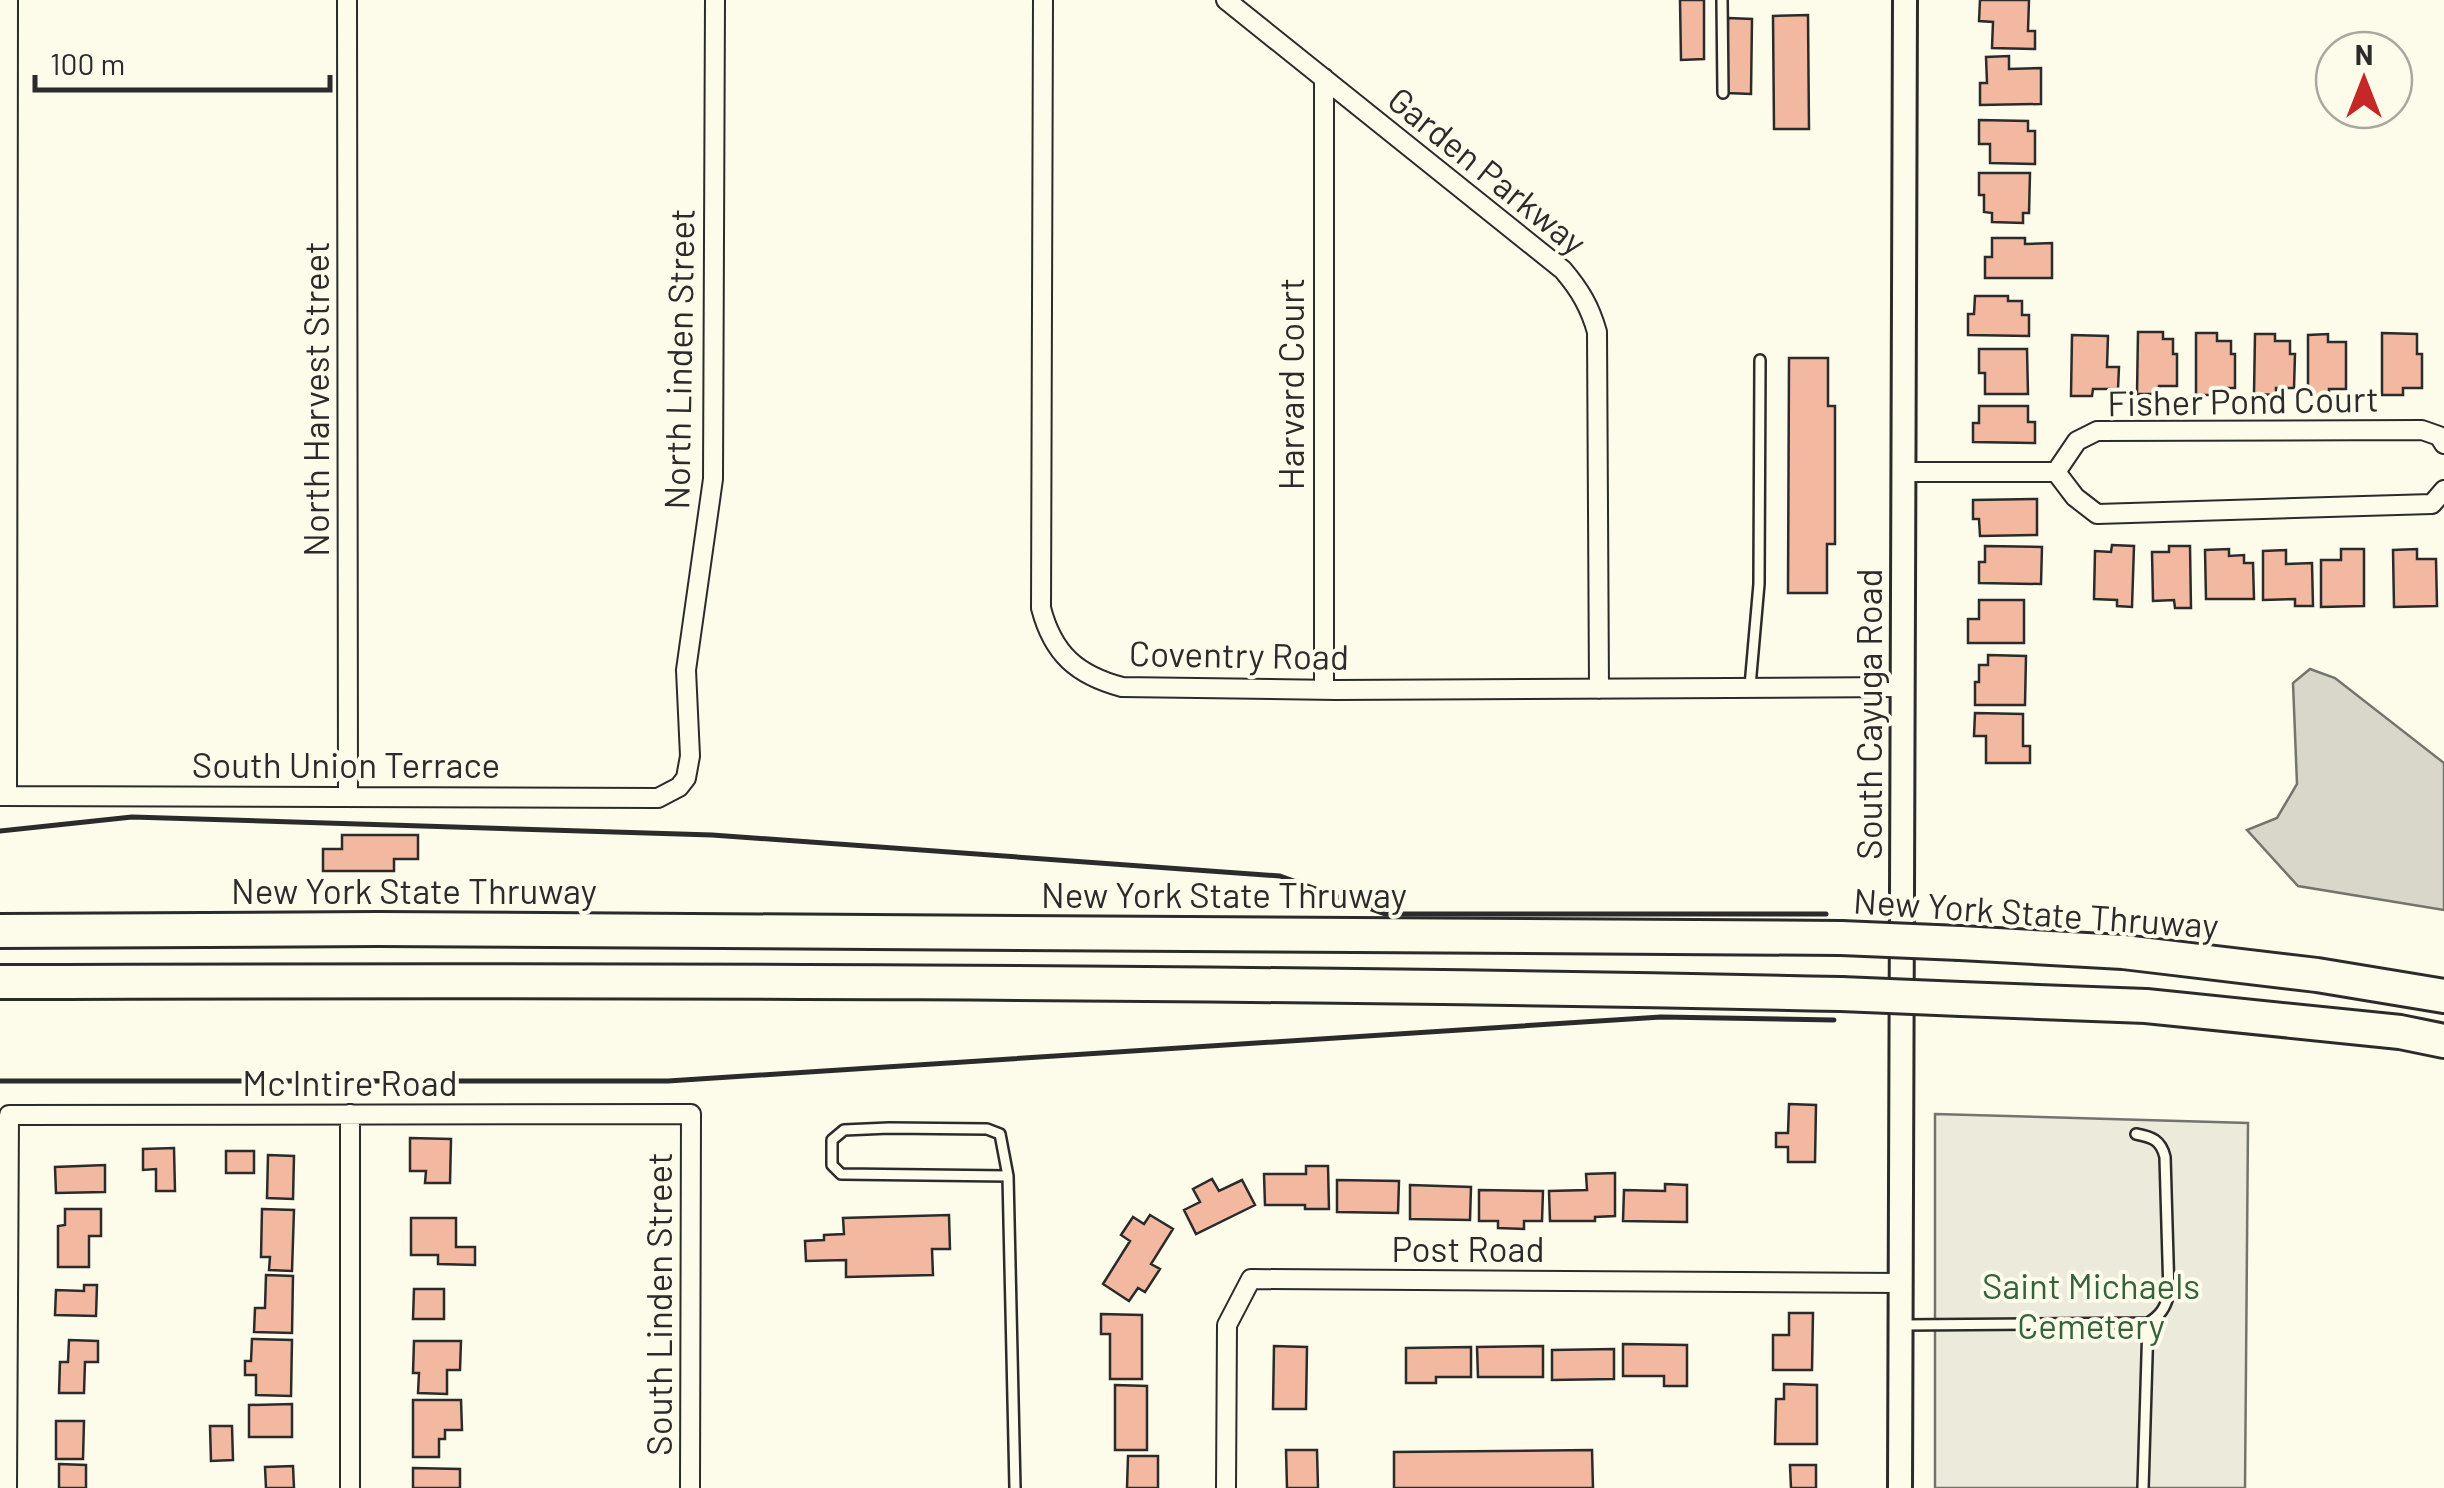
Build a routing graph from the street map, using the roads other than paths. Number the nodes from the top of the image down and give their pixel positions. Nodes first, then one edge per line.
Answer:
1 (8, 0) edge
2 (347, 0) edge
3 (715, 0) edge
4 (1043, 0) edge
5 (1226, 0) edge
6 (1722, 0) edge
7 (1905, 0) edge
8 (1324, 78) junction
9 (1724, 94) dead end
10 (1760, 360) dead end
11 (2444, 444) edge
12 (1904, 472) junction
13 (2056, 472) junction
14 (2444, 490) edge
15 (1902, 687) junction
16 (1324, 689) junction
17 (1600, 689) junction
18 (1750, 689) junction
19 (686, 778) joint
20 (4, 796) edge
21 (348, 797) junction
22 (0, 931) edge
23 (0, 982) edge
24 (2444, 996) edge
25 (2444, 1040) edge
26 (350, 1114) junction
27 (638, 1114) joint
28 (2136, 1134) dead end
29 (1008, 1176) junction
30 (1900, 1283) junction
31 (2148, 1323) junction
32 (1900, 1325) junction
33 (6, 1488) edge
34 (350, 1488) edge
35 (690, 1488) edge
36 (1015, 1488) edge
37 (1226, 1488) edge
38 (1900, 1488) edge
39 (2143, 1488) edge

1 - 20 street
2 - 21 street, North Harvest Street
3 - 19 street, North Linden Street
4 - 16 street, Coventry Road
5 - 8 street, Garden Parkway
6 - 9 lane
7 - 12 street, South Cayuga Road
8 - 16 street, Harvard Court
8 - 17 street, Garden Parkway
10 - 18 lane
11 - 13 street, Fisher Pond Court
12 - 13 street
12 - 15 street, South Cayuga Road
13 - 14 street
15 - 18 street, Coventry Road
15 - 30 street, South Cayuga Road
16 - 17 street, Coventry Road
17 - 18 street, Coventry Road
19 - 21 street, South Union Terrace
20 - 21 street, South Union Terrace
22 - 24 highway, New York State Thruway, bridge
23 - 25 highway, bridge
26 - 27 street, Mc Intire Road
26 - 33 street, Mc Intire Road
26 - 34 street
27 - 35 street, South Linden Street
28 - 31 lane
29 - 29 lane
29 - 36 lane
30 - 32 street, South Cayuga Road
30 - 37 street, Post Road
31 - 32 lane
31 - 39 lane
32 - 38 street, South Cayuga Road

